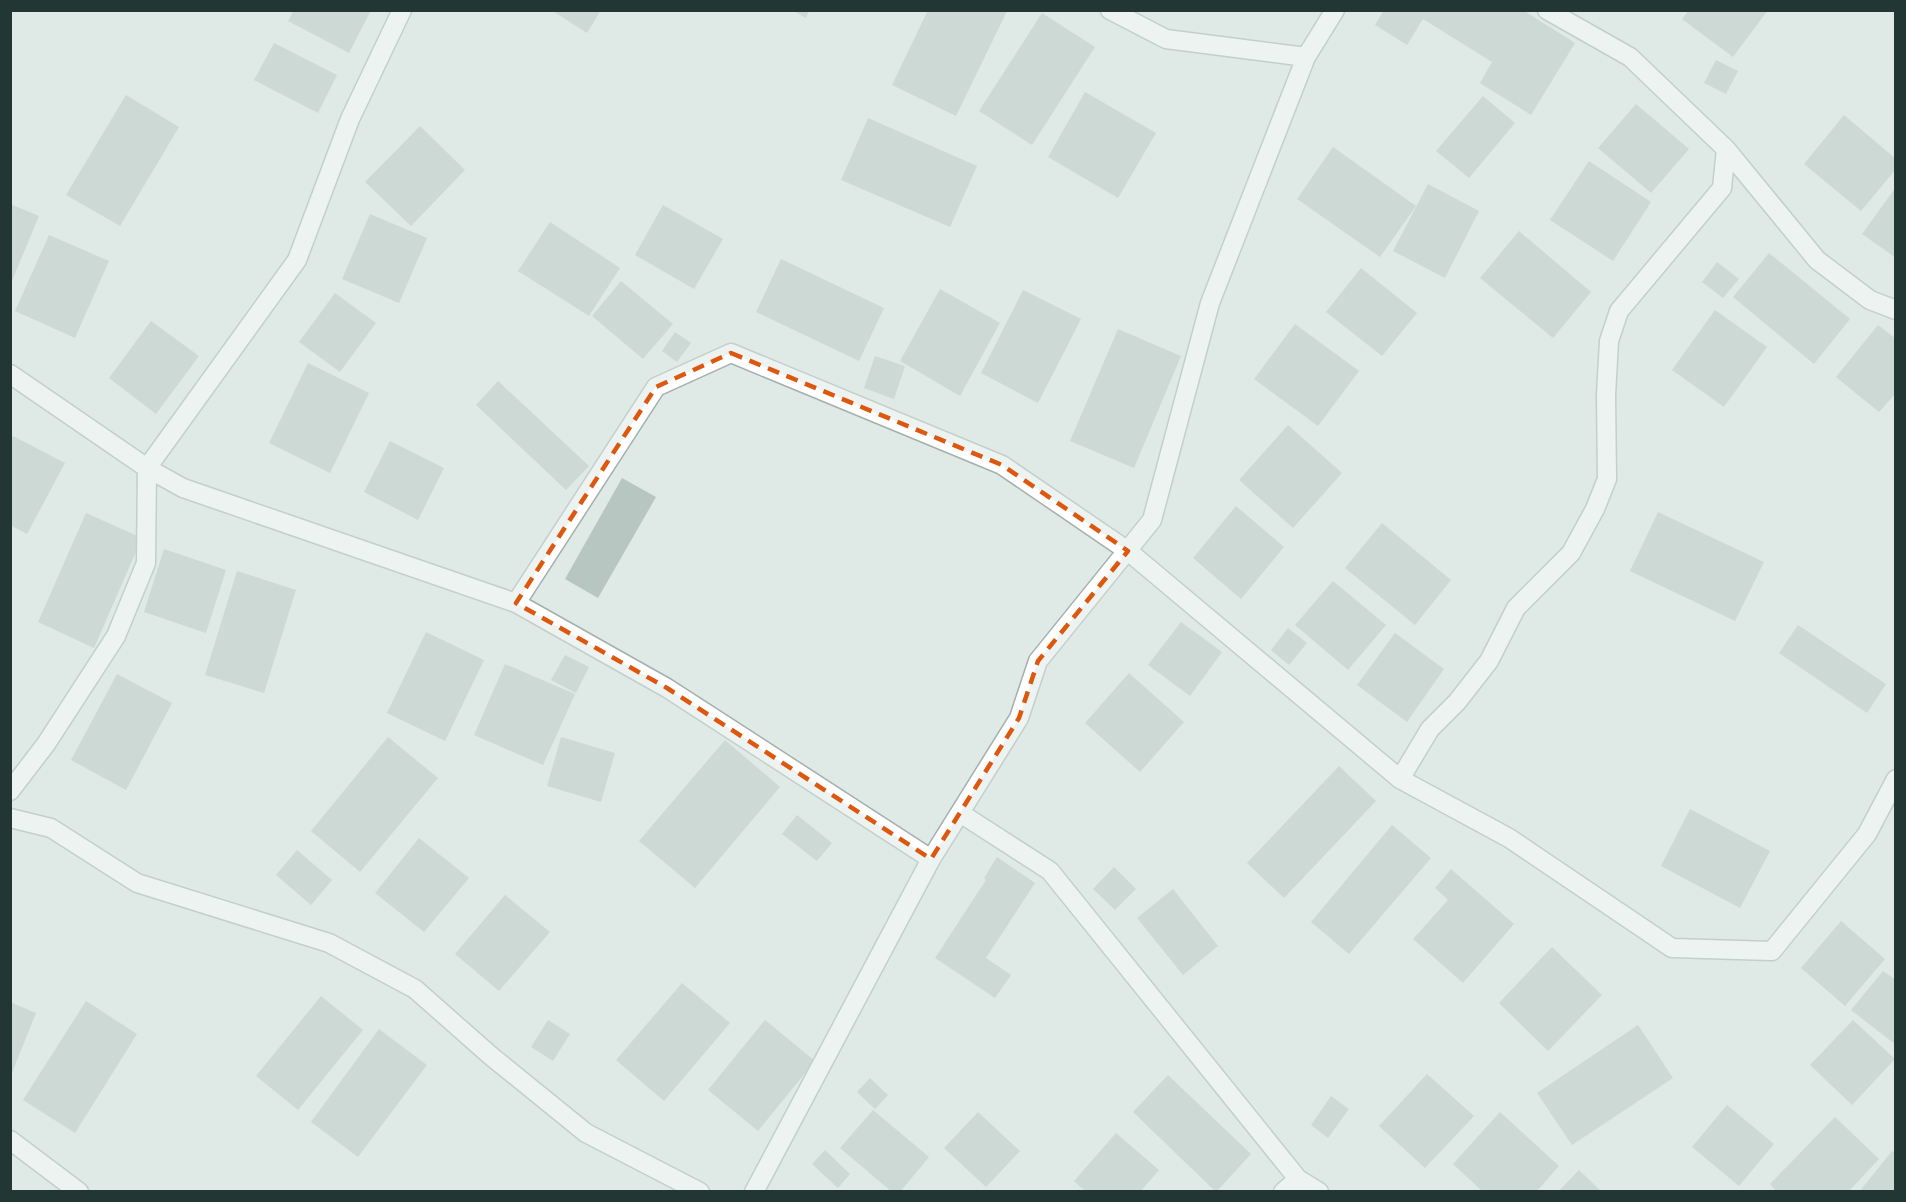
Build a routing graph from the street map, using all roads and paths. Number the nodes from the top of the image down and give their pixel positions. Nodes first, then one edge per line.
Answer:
1 (402, 10) edge
2 (1110, 10) edge
3 (1335, 10) edge
4 (1547, 10) edge
5 (1306, 57) junction
6 (1726, 149) junction
7 (1896, 310) edge
8 (10, 374) edge
9 (147, 468) junction
10 (1128, 550) junction
11 (516, 603) junction
12 (1400, 779) junction
13 (1896, 779) edge
14 (10, 791) edge
15 (960, 813) junction
16 (10, 818) edge
17 (932, 859) junction
18 (10, 1140) edge
19 (1298, 1179) junction
20 (80, 1191) edge
21 (700, 1191) edge
22 (754, 1191) edge
23 (1283, 1191) edge
24 (1319, 1191) edge

1 - 9 street
2 - 5 street
3 - 5 street
4 - 6 street
5 - 10 street
6 - 7 street
6 - 12 street
8 - 9 street
9 - 11 street
9 - 14 street
10 - 11 street
10 - 12 street
10 - 15 street
11 - 17 street
12 - 13 street
15 - 17 street
15 - 19 street
16 - 21 street
17 - 22 street
18 - 20 street
19 - 23 street
19 - 24 street

